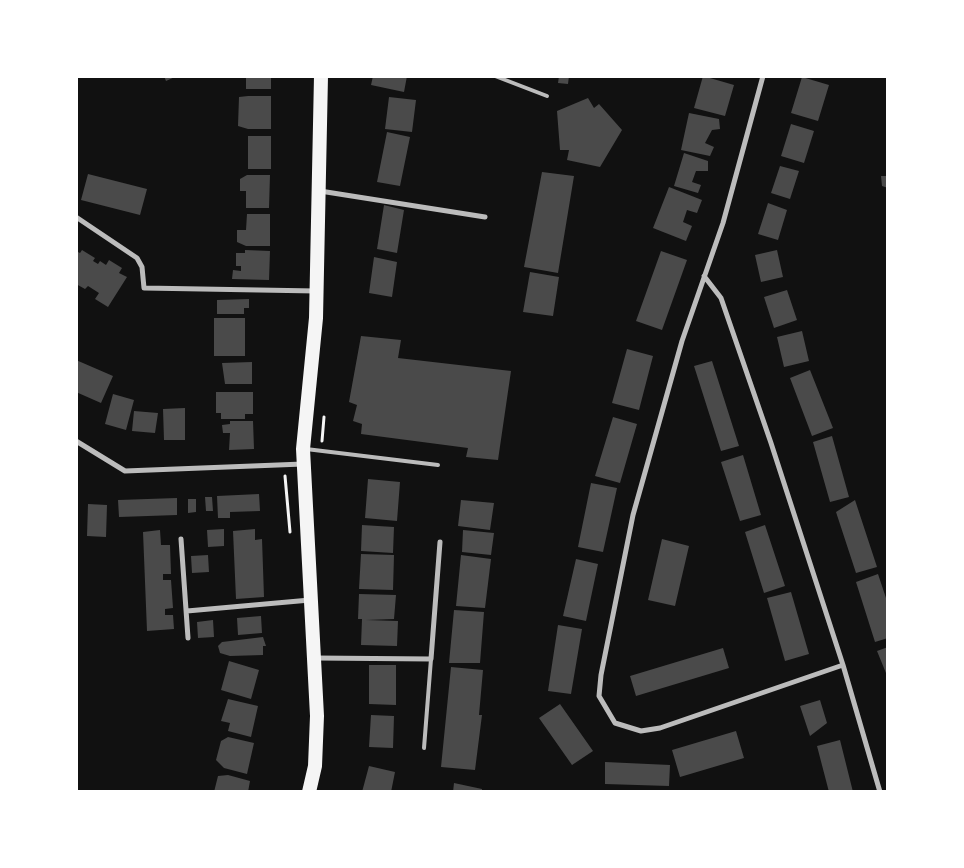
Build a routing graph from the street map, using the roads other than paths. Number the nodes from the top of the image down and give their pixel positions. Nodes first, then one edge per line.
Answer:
1 (321, 76) edge
2 (495, 76) edge
3 (764, 76) edge
4 (547, 96) dead end
5 (320, 191) junction
6 (76, 217) edge
7 (484, 217) dead end
8 (704, 276) junction
9 (317, 291) junction
10 (76, 441) edge
11 (303, 448) junction
12 (303, 464) junction
13 (438, 465) dead end
14 (181, 539) dead end
15 (440, 542) dead end
16 (310, 600) junction
17 (186, 610) junction
18 (188, 638) dead end
19 (314, 658) junction
20 (431, 659) junction
21 (842, 665) junction
22 (424, 748) dead end
23 (309, 792) edge
24 (880, 792) edge

1 - 5 highway
2 - 4 lane
3 - 8 street
5 - 7 street
5 - 9 highway
6 - 9 street
8 - 21 street
8 - 21 street
9 - 11 highway
10 - 12 street
11 - 12 highway
11 - 13 lane
12 - 16 highway
14 - 17 street
15 - 20 street
16 - 17 street
16 - 19 highway
17 - 18 street
19 - 20 street
19 - 23 highway
20 - 22 lane
21 - 24 street

